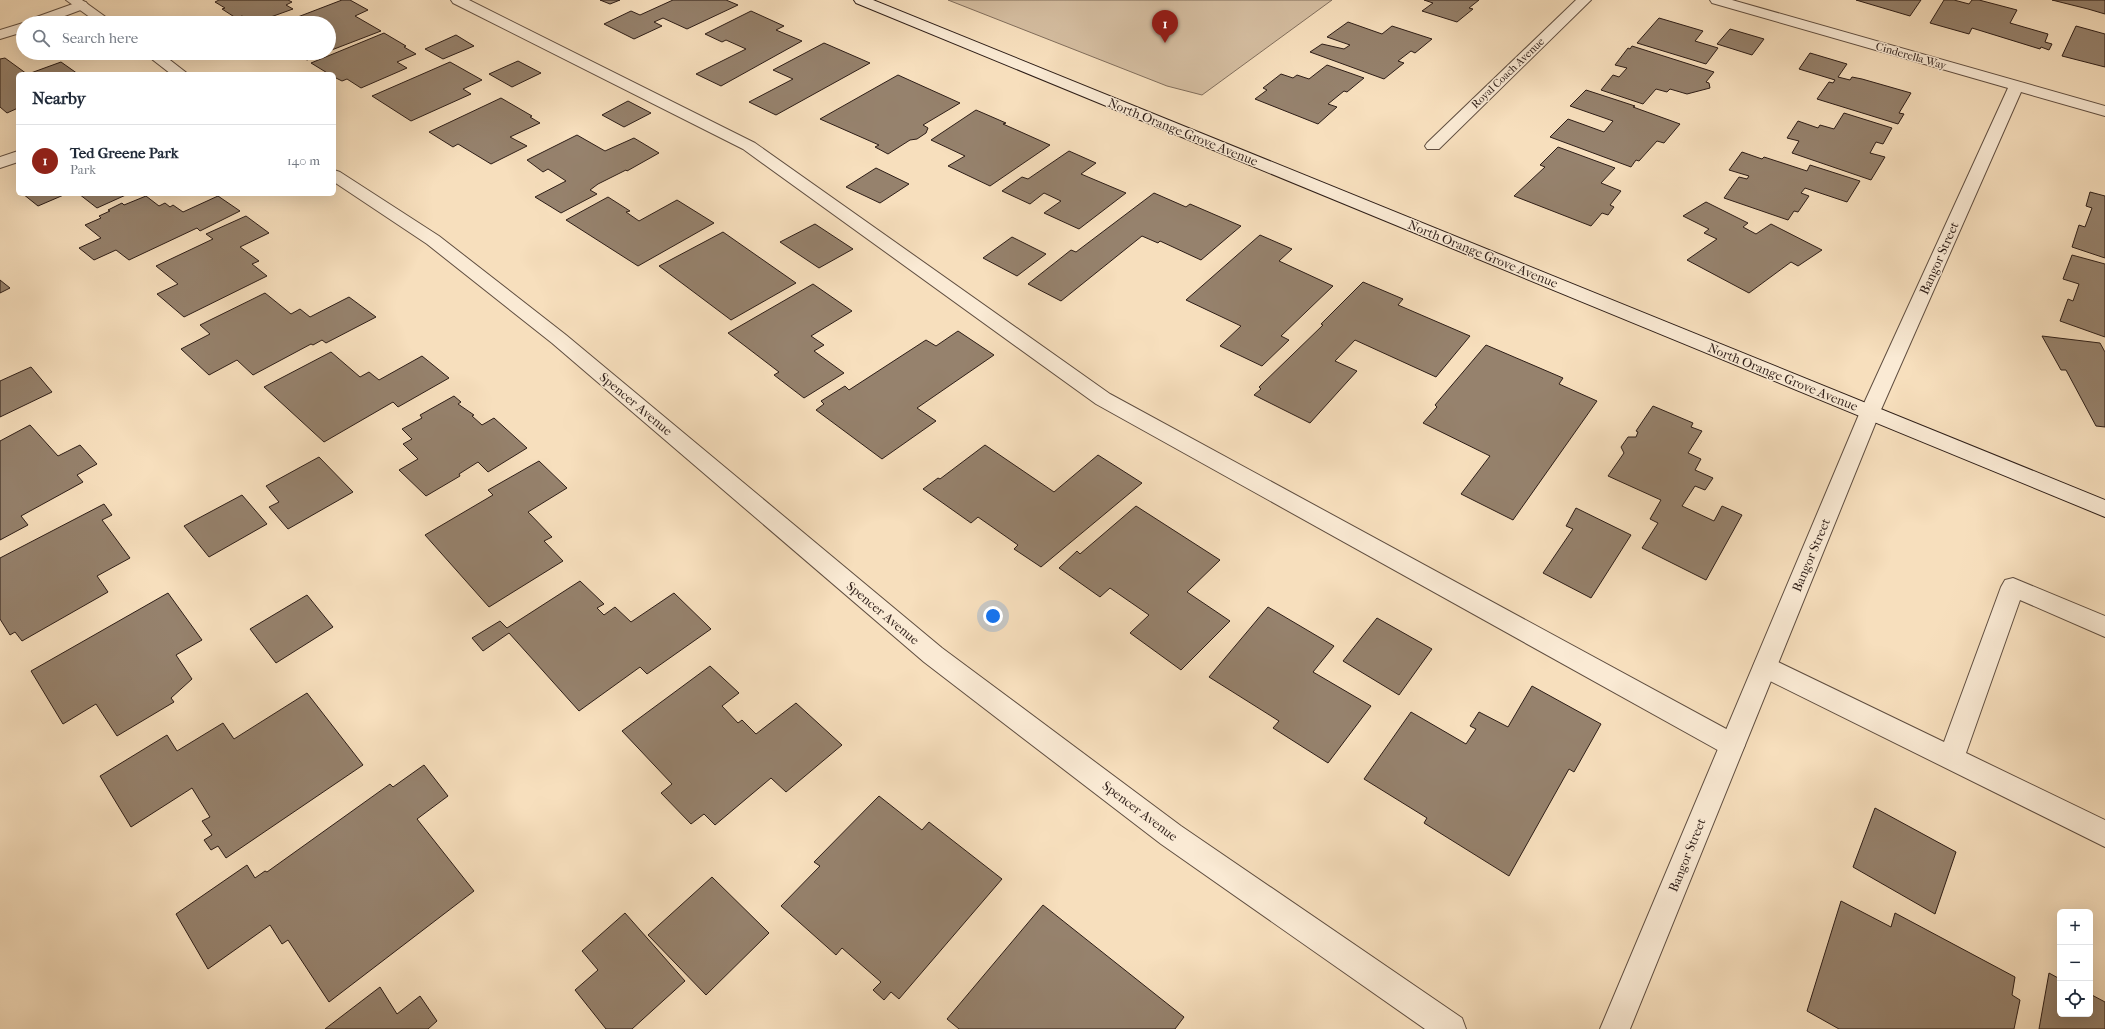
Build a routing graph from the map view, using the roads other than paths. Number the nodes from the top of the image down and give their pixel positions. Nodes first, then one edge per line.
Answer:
1 (458, 0) edge
2 (861, 0) edge
3 (1584, 0) edge
4 (1717, 0) edge
5 (77, 3) edge
6 (48, 16) edge
7 (96, 16) edge
8 (16, 29) edge
9 (0, 35) edge
10 (161, 60) edge
11 (178, 72) edge
12 (2016, 86) junction
13 (2105, 111) edge
14 (1432, 146) dead end
15 (16, 157) edge
16 (0, 163) edge
17 (336, 176) edge
18 (1870, 412) junction
19 (2105, 509) edge
20 (2105, 628) edge
21 (1765, 666) junction
22 (1732, 745) junction
23 (1951, 758) junction
24 (2105, 834) edge
25 (1451, 1029) edge
26 (1615, 1029) edge

1 - 22 street
2 - 18 street, North Orange Grove Avenue
3 - 14 street, Royal Coach Avenue
4 - 12 street, Cinderella Way
5 - 6 street
5 - 7 street
8 - 9 street
10 - 11 street
12 - 13 street, Cinderella Way
12 - 18 street, Bangor Street
15 - 16 street
17 - 25 street, Spencer Avenue
18 - 19 street, North Orange Grove Avenue
18 - 21 street, Bangor Street
20 - 23 street
21 - 22 street, Bangor Street
21 - 23 street
22 - 26 street, Bangor Street
23 - 24 street

